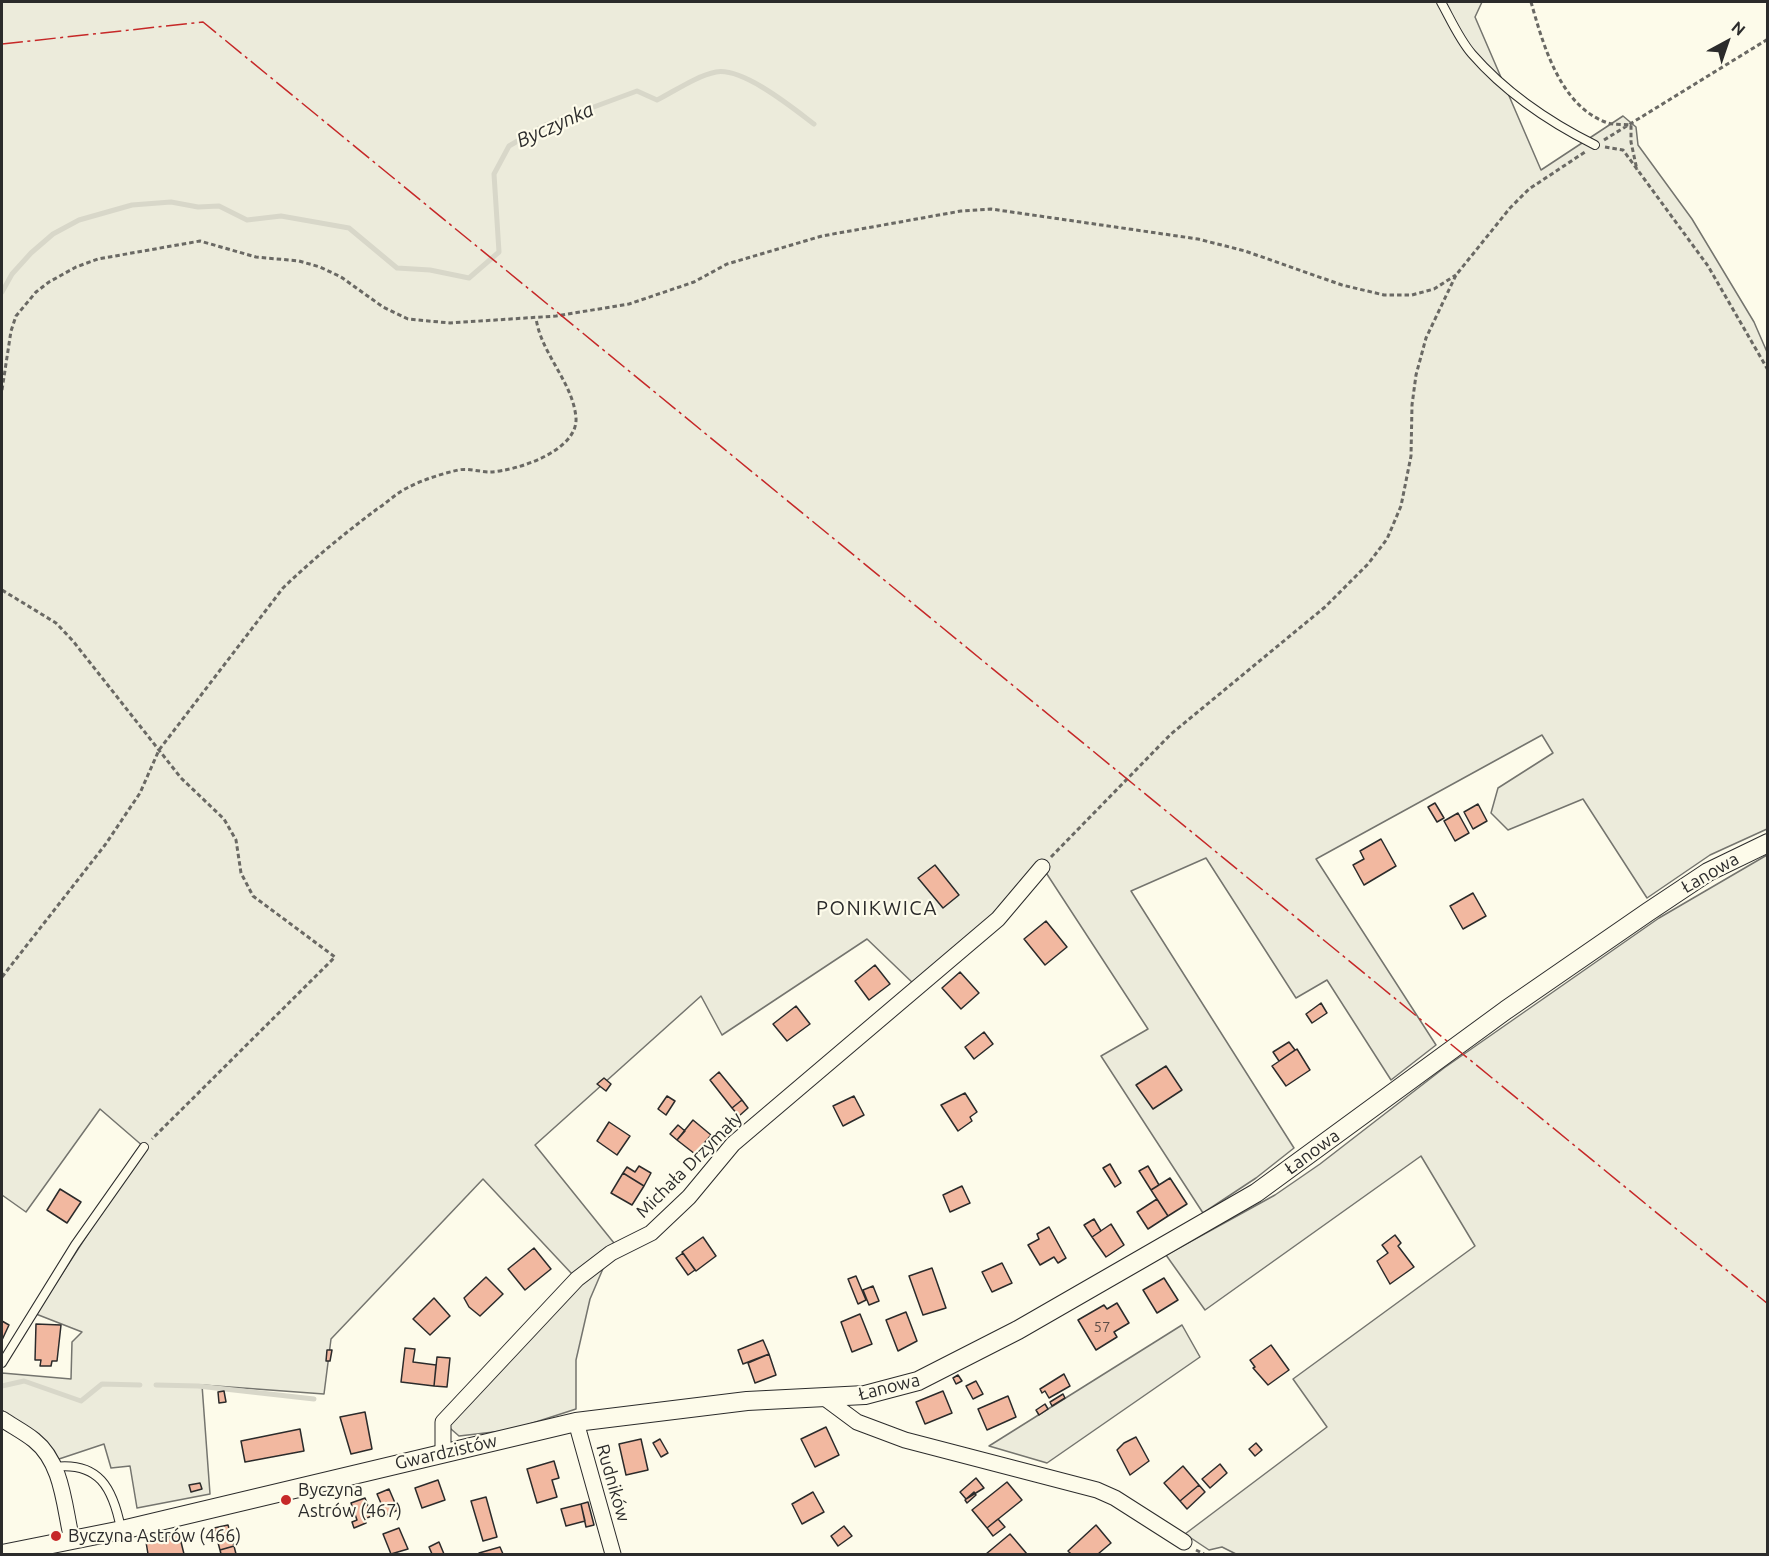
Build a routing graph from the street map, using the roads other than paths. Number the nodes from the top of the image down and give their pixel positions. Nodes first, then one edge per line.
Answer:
1 (1441, 2) edge
2 (1595, 145) road end
3 (1767, 843) edge
4 (1042, 867) road end
5 (144, 1147) road end
6 (2, 1363) edge
7 (826, 1399) junction
8 (2, 1419) edge
9 (576, 1422) junction
10 (443, 1453) junction
11 (53, 1467) junction
12 (122, 1530) junction
13 (72, 1540) junction
14 (1184, 1542) dead end
15 (2, 1554) edge
16 (613, 1554) edge

1 - 2 lane
3 - 7 street, Łanowa
4 - 10 street, Michała Drzymały
5 - 6 lane
7 - 9 street, Gwardzistów
7 - 14 street
8 - 11 street
9 - 10 street, Gwardzistów
9 - 16 street, Rudników
10 - 12 street, Gwardzistów
11 - 12 lane
11 - 13 street
12 - 13 street, Gwardzistów
13 - 15 street, Gwardzistów

